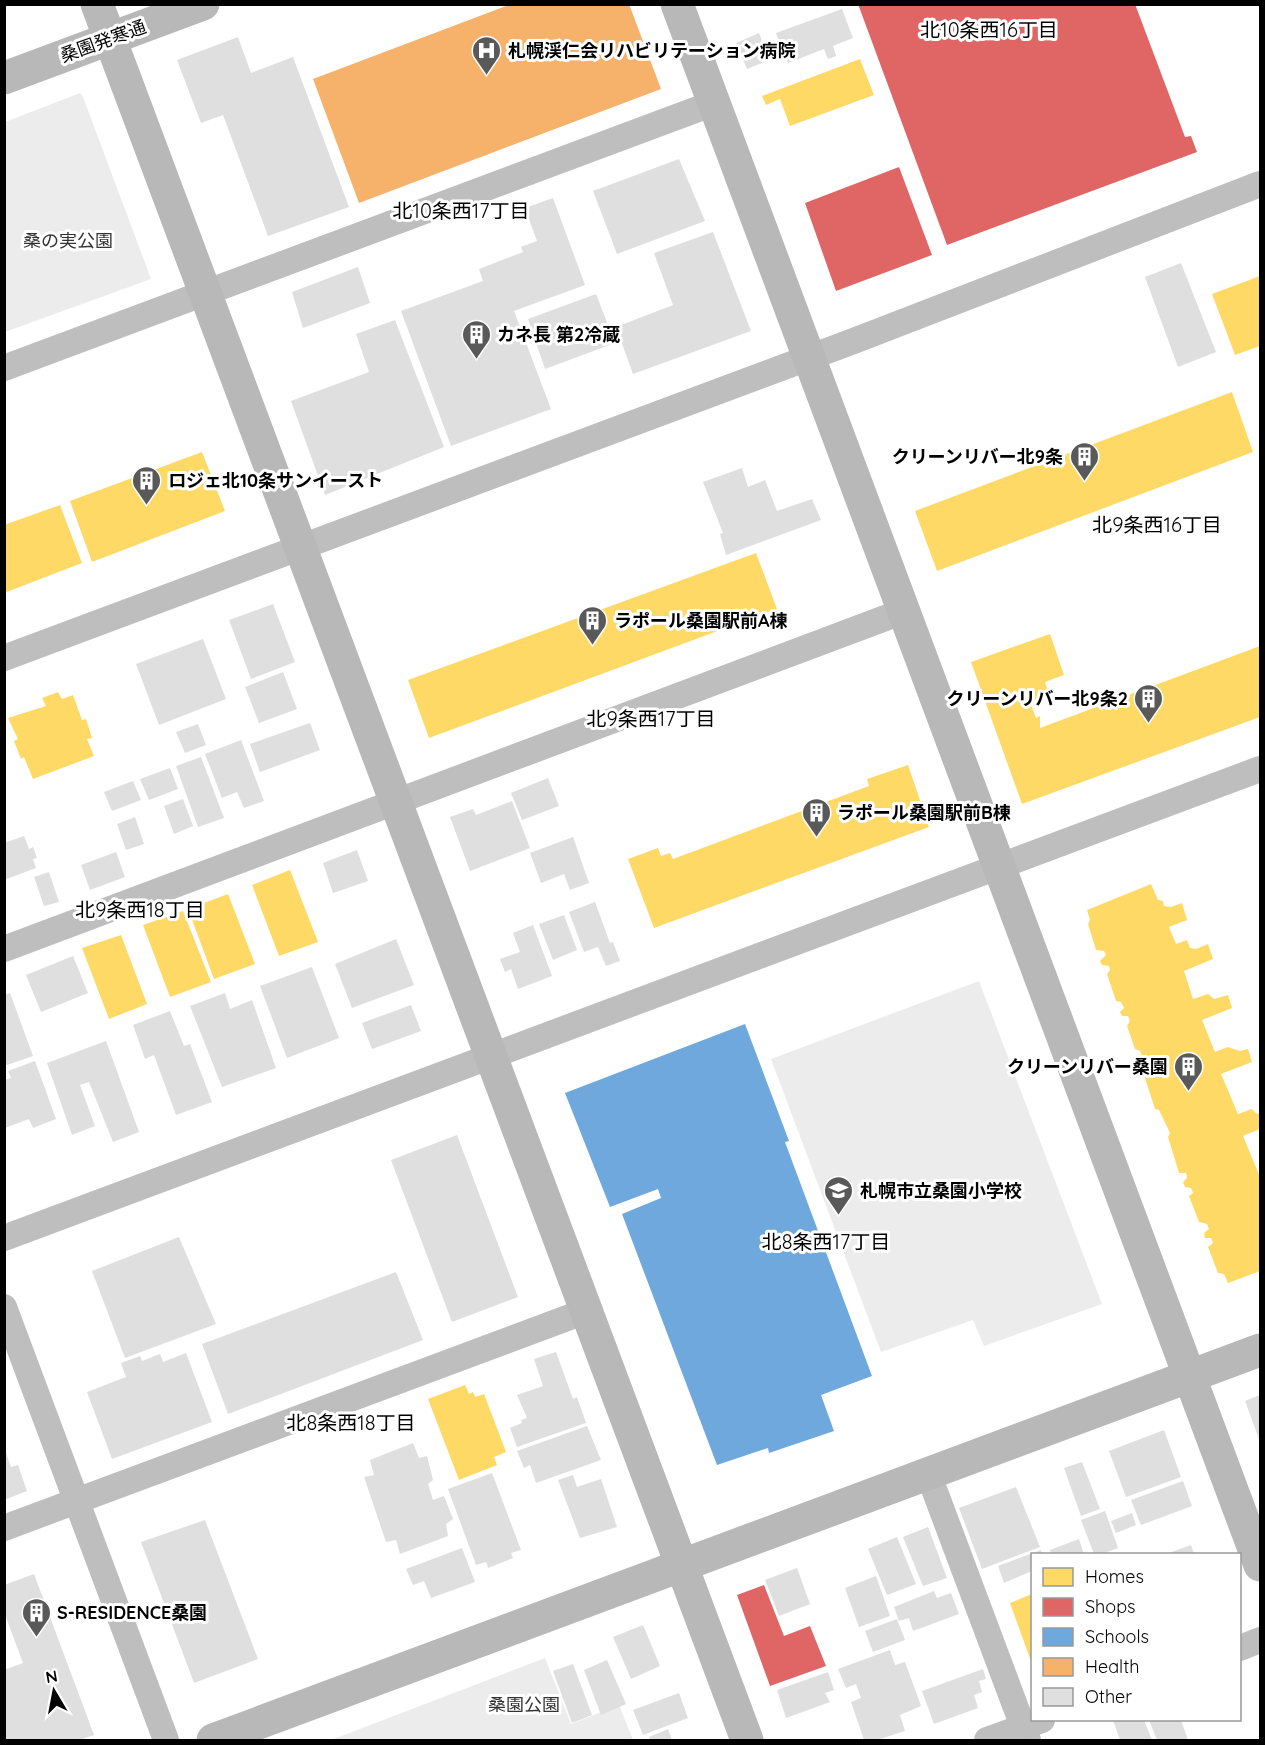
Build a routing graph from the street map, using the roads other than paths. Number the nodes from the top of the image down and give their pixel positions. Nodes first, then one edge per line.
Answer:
1 (97, 4) edge
2 (202, 4) edge
3 (677, 4) edge
4 (110, 39) junction
5 (4, 78) edge
6 (714, 103) junction
7 (1260, 184) edge
8 (205, 294) junction
9 (808, 357) junction
10 (4, 368) edge
11 (300, 548) junction
12 (904, 611) junction
13 (4, 658) edge
14 (1260, 769) edge
15 (395, 802) junction
16 (999, 866) junction
17 (4, 949) edge
18 (491, 1057) junction
19 (4, 1238) edge
20 (4, 1307) edge
21 (586, 1311) junction
22 (1260, 1350) edge
23 (1190, 1376) junction
24 (928, 1473) junction
25 (76, 1502) junction
26 (4, 1528) edge
27 (683, 1565) junction
28 (1260, 1565) edge
29 (1260, 1640) edge
30 (1241, 1647) edge
31 (1031, 1729) edge
32 (166, 1740) edge
33 (213, 1740) edge
34 (747, 1740) edge
35 (987, 1740) edge

1 - 4 street
2 - 4 street, 桑園発寒通
3 - 6 street
4 - 5 street, 桑園発寒通
4 - 8 street
6 - 8 street
6 - 9 street
7 - 9 street
8 - 10 street
8 - 11 street
9 - 11 street
9 - 12 street
11 - 13 street
11 - 15 street
12 - 15 street
12 - 16 street
14 - 16 street
15 - 17 street
15 - 18 street
16 - 18 street
16 - 23 street
18 - 19 street
18 - 21 street
20 - 25 street
21 - 25 street
21 - 27 street
22 - 23 street
23 - 24 street
23 - 28 street
24 - 27 street
24 - 31 street
25 - 26 street
25 - 32 street
27 - 33 street
27 - 34 street
29 - 30 street
31 - 35 street

